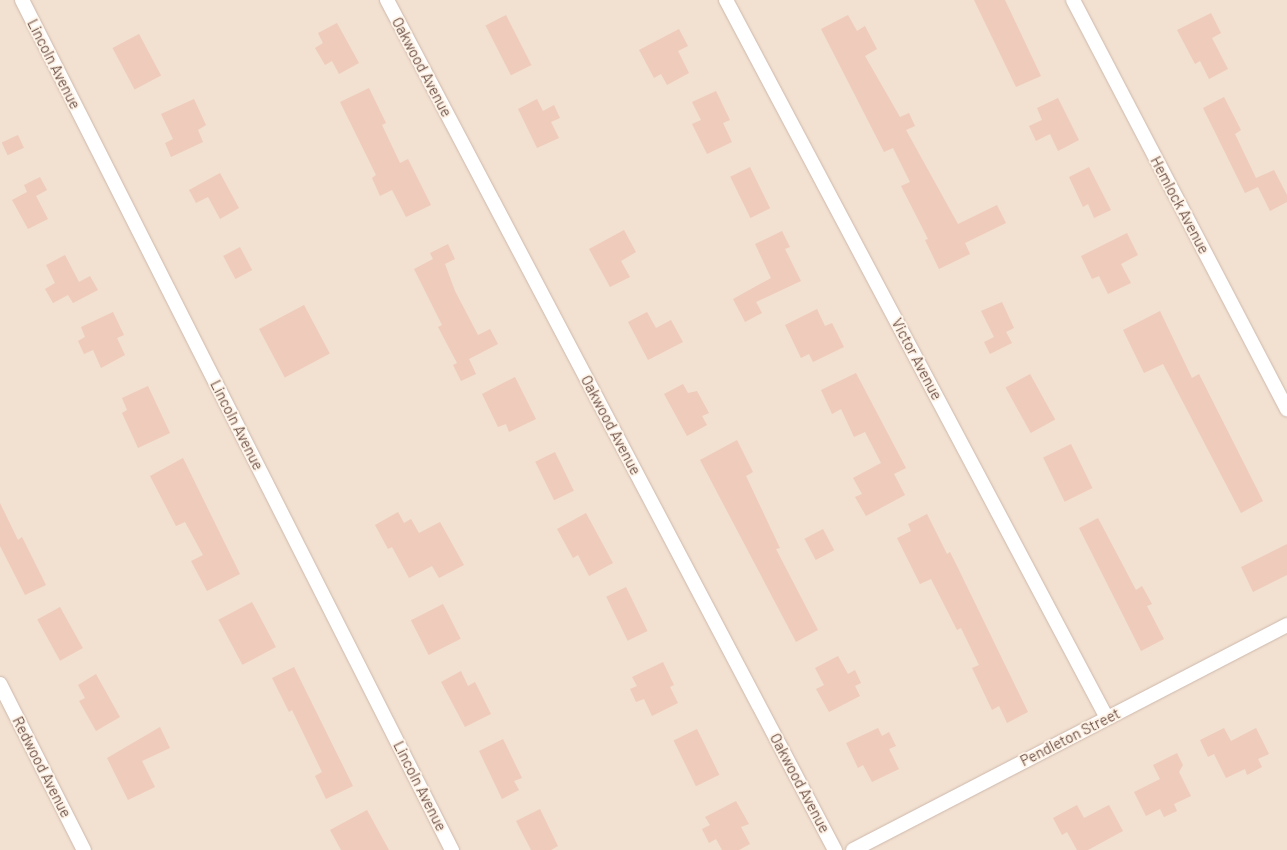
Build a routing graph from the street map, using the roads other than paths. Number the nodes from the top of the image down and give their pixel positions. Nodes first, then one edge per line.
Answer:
1 (22, 0) edge
2 (387, 0) edge
3 (726, 0) edge
4 (1073, 0) edge
5 (1287, 410) edge
6 (1287, 625) edge
7 (0, 684) edge
8 (1107, 718) junction
9 (84, 850) edge
10 (452, 850) edge
11 (835, 850) edge
12 (853, 850) edge

1 - 10 street, Lincoln Avenue
2 - 11 street, Oakwood Avenue
3 - 8 street, Victor Avenue
4 - 5 street, Hemlock Avenue
6 - 8 street, Pendleton Street
7 - 9 street, Redwood Avenue
8 - 12 street, Pendleton Street

